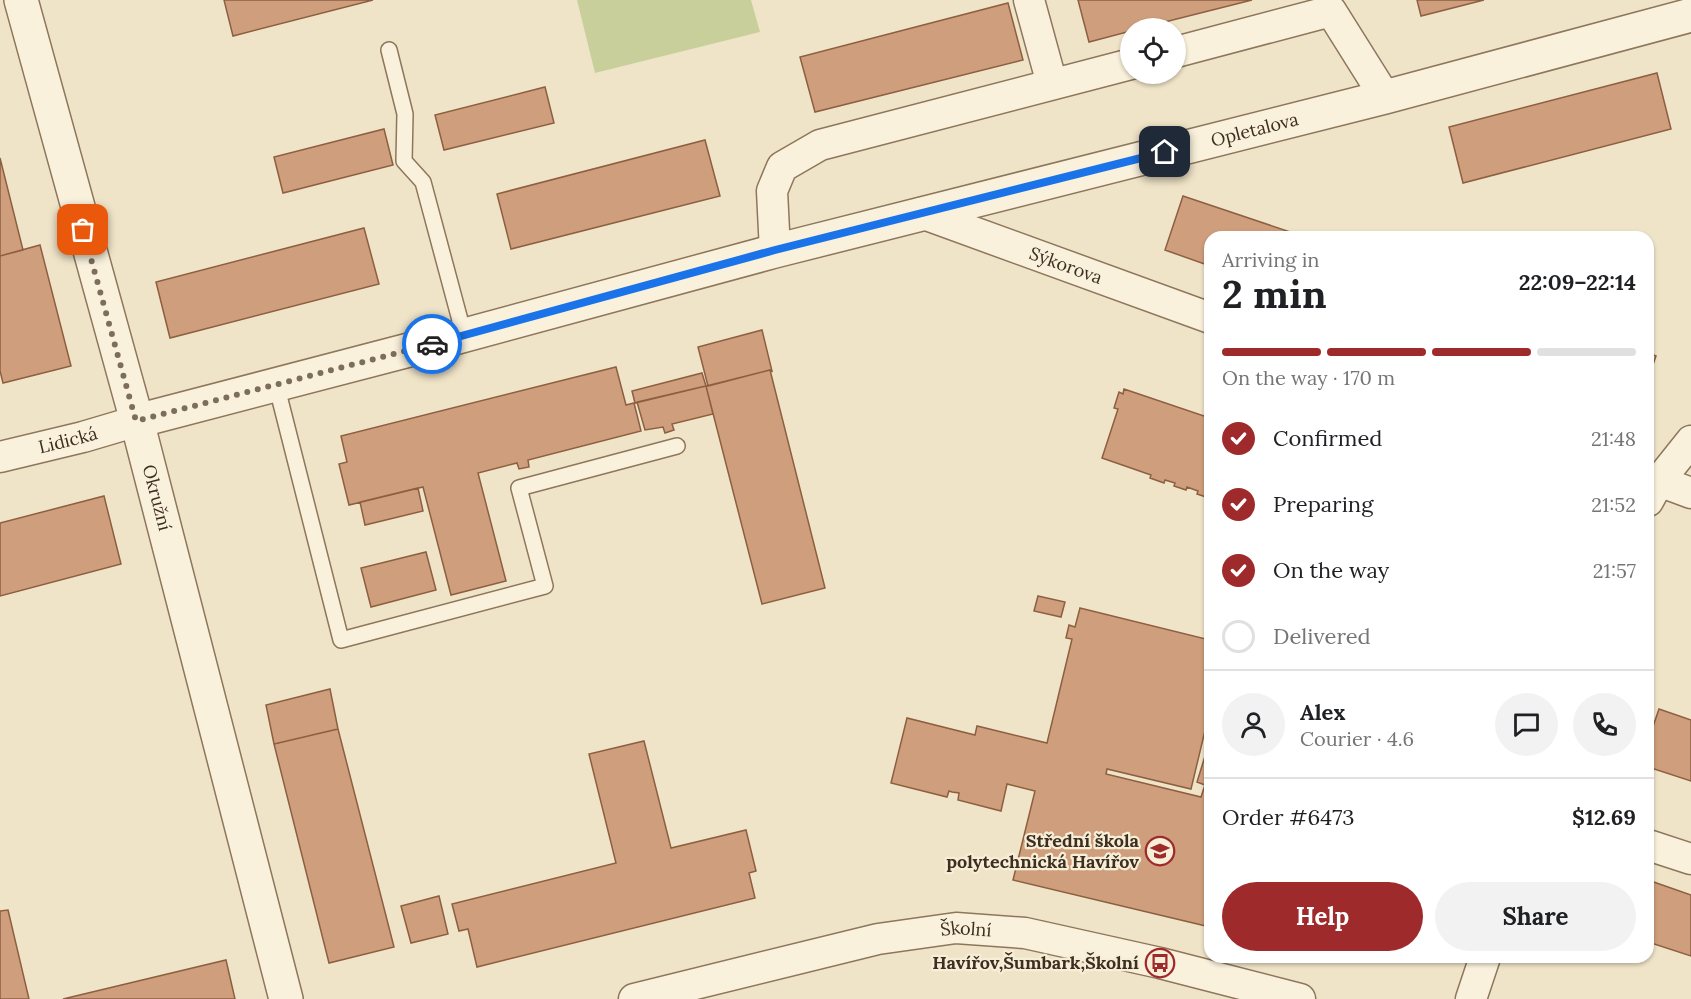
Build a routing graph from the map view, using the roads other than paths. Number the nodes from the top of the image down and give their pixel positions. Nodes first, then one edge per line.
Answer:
1 (21, 0) edge
2 (1029, 0) edge
3 (1677, 15) edge
4 (1186, 49) edge
5 (389, 50) dead end
6 (1120, 67) edge
7 (1052, 84) junction
8 (1385, 97) junction
9 (921, 213) junction
10 (775, 250) junction
11 (1204, 316) edge
12 (464, 335) junction
13 (276, 384) junction
14 (136, 421) junction
15 (1691, 441) edge
16 (677, 446) dead end
17 (0, 457) edge
18 (1654, 484) edge
19 (1654, 486) edge
20 (1691, 493) edge
21 (1654, 846) edge
22 (1691, 859) edge
23 (1483, 963) edge
24 (286, 999) edge
25 (634, 999) edge
26 (1299, 999) edge
27 (1471, 999) edge

1 - 14 street, Okružní
2 - 7 street
3 - 8 street, Opletalova
4 - 8 street
5 - 12 lane
6 - 7 street
7 - 10 street
8 - 9 street, Opletalova
9 - 10 street, Opletalova
9 - 11 street, Sýkorova
10 - 12 street, Opletalova
12 - 13 street, Opletalova
13 - 14 street, Opletalova
13 - 16 lane
14 - 17 street, Lidická
14 - 24 street, Okružní
15 - 18 street
19 - 20 street
21 - 22 street
23 - 27 street
25 - 26 street, Školní

